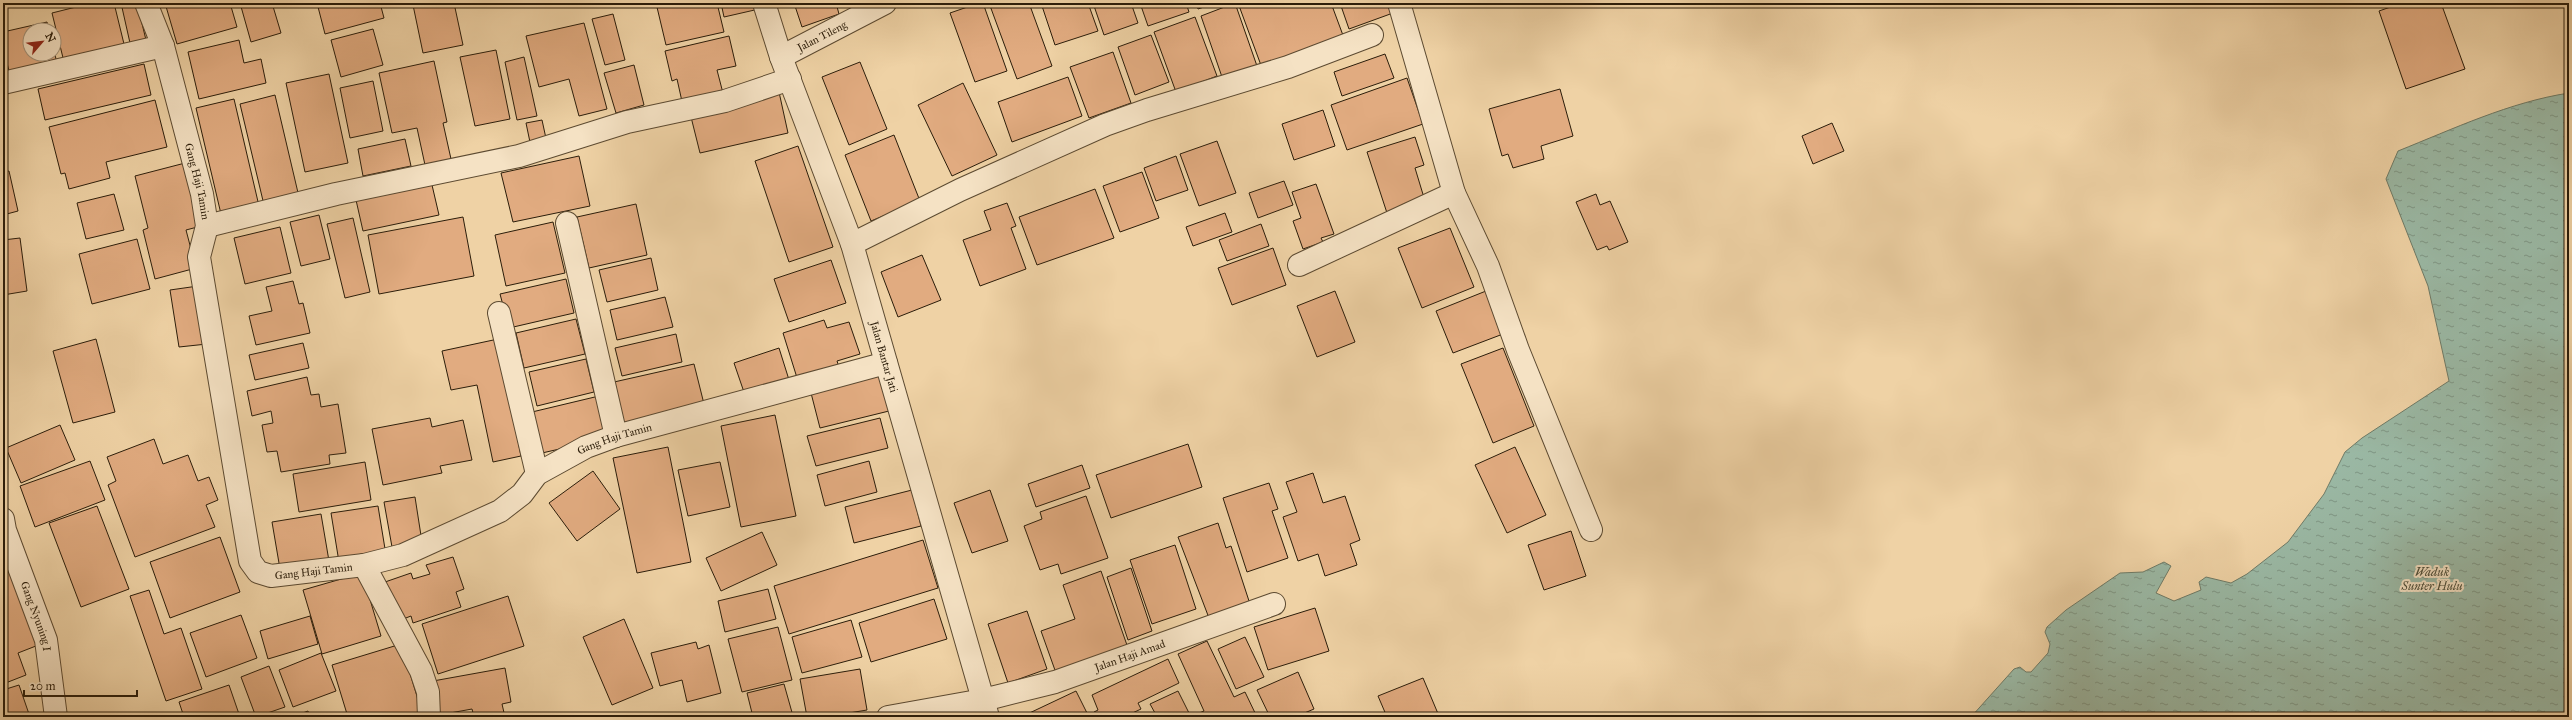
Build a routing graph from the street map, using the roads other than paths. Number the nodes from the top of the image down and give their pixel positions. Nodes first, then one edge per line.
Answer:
1 (146, 3) edge
2 (764, 3) edge
3 (885, 3) edge
4 (1399, 3) edge
5 (1372, 35) dead end
6 (162, 46) junction
7 (781, 57) junction
8 (790, 79) junction
9 (3, 83) edge
10 (1454, 193) junction
11 (566, 224) dead end
12 (208, 226) junction
13 (852, 244) junction
14 (1299, 265) dead end
15 (499, 313) dead end
16 (886, 363) junction
17 (616, 436) junction
18 (537, 474) junction
19 (3, 519) edge
20 (1592, 530) dead end
21 (364, 565) junction
22 (1274, 604) dead end
23 (986, 708) edge
24 (56, 717) edge
25 (429, 717) edge
26 (888, 717) edge

1 - 6 street, Gang Haji Tamin
2 - 7 street, Jalan Bantar Jati
3 - 7 street, Jalan Tileng
4 - 10 street
5 - 13 street
6 - 9 street
6 - 12 street, Gang Haji Tamin
7 - 8 street, Jalan Bantar Jati
8 - 12 street
8 - 13 street, Jalan Bantar Jati
10 - 14 street
10 - 20 street
11 - 17 street
12 - 21 street, Gang Haji Tamin
13 - 16 street, Jalan Bantar Jati
15 - 18 street
16 - 17 street, Gang Haji Tamin
16 - 23 street, Jalan Bantar Jati
17 - 18 street, Gang Haji Tamin
18 - 21 street, Gang Haji Tamin
19 - 24 street, Gang Nyuning I
21 - 25 street
22 - 23 street, Jalan Haji Amad
23 - 26 street, Jalan Haji Amad

